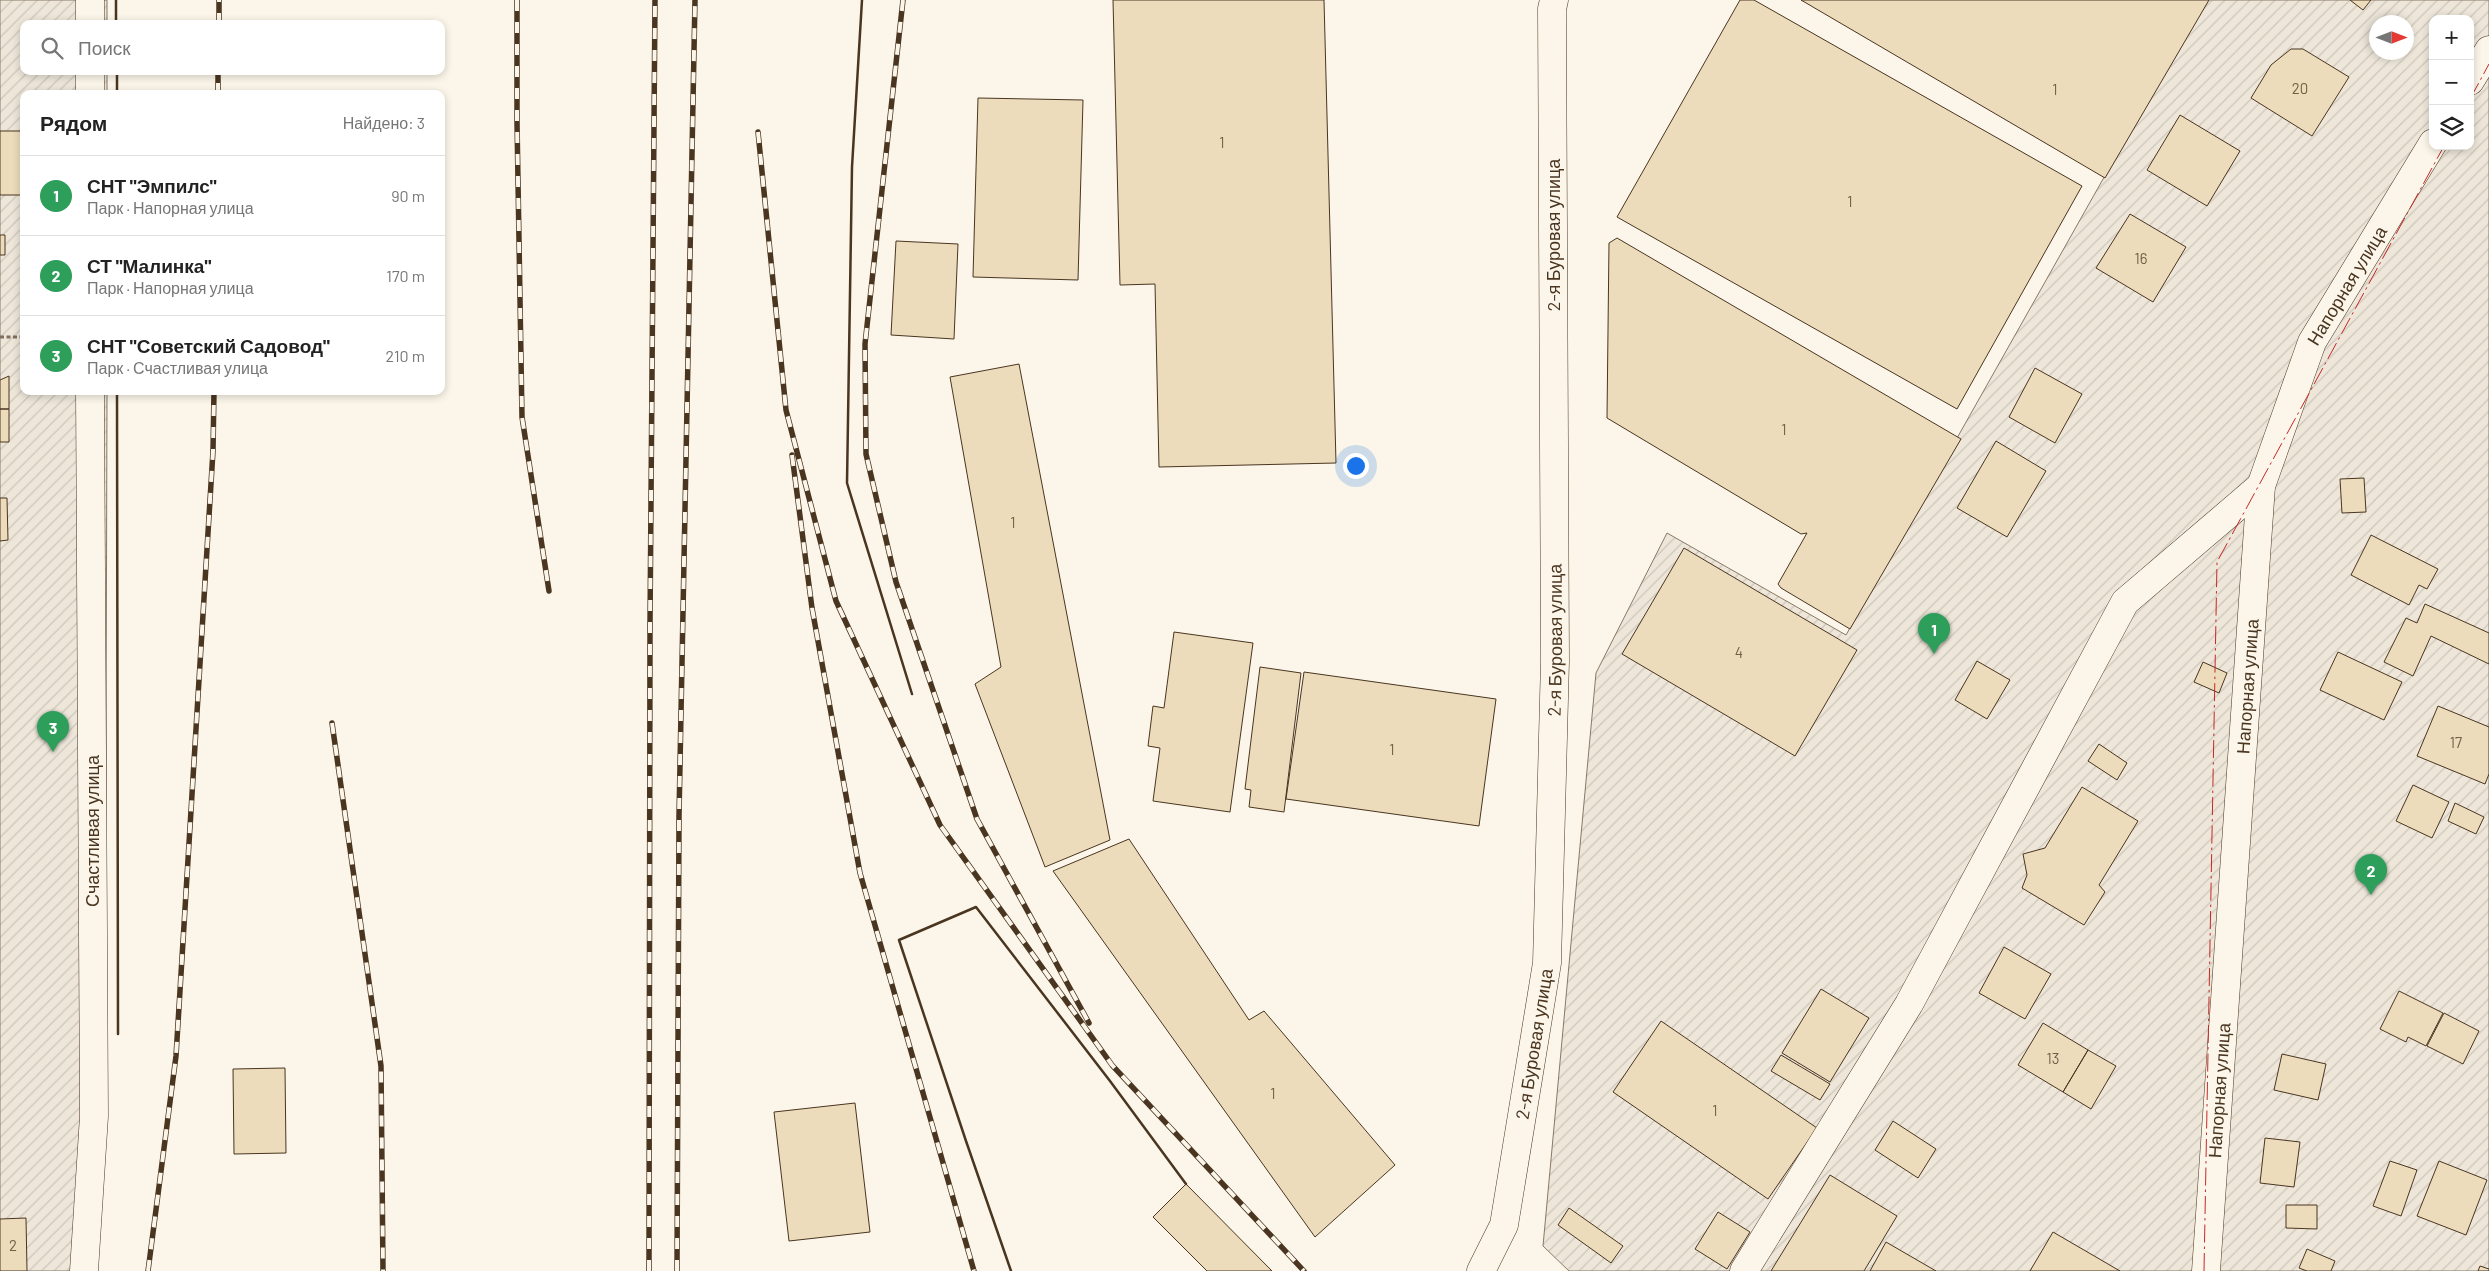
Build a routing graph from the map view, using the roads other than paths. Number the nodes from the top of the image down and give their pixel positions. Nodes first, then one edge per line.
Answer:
1 (90, 0) edge
2 (1554, 0) edge
3 (90, 20) edge
4 (2489, 50) edge
5 (2474, 74) edge
6 (90, 75) edge
7 (90, 90) edge
8 (2429, 150) edge
9 (90, 395) edge
10 (2260, 486) junction
11 (84, 1271) edge
12 (1481, 1271) edge
13 (1744, 1271) edge
14 (2206, 1271) edge

1 - 3 street
2 - 12 street, 2-я Буровая улица
4 - 5 street
6 - 7 street
8 - 10 street, Напорная улица
9 - 11 street, Счастливая улица
10 - 13 street
10 - 14 street, Напорная улица

